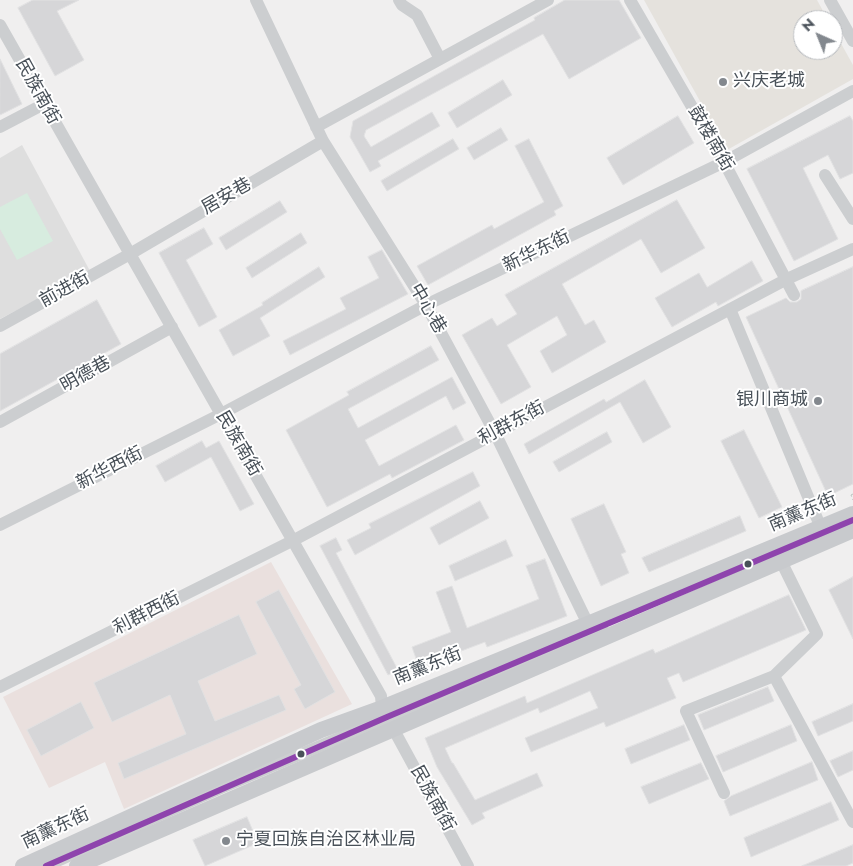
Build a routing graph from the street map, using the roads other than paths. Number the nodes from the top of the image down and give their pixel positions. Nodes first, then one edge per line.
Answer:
1 (256, 0) edge
2 (399, 0) edge
3 (548, 0) edge
4 (630, 0) edge
5 (830, 0) edge
6 (0, 25) edge
7 (853, 41) edge
8 (440, 59) junction
9 (853, 91) edge
10 (44, 104) junction
11 (0, 127) edge
12 (316, 128) junction
13 (323, 141) junction
14 (724, 162) junction
15 (825, 176) dead end
16 (853, 219) edge
17 (853, 248) edge
18 (130, 254) junction
19 (787, 279) junction
20 (794, 295) dead end
21 (426, 305) junction
22 (730, 309) junction
23 (0, 326) edge
24 (172, 327) junction
25 (221, 414) junction
26 (0, 422) edge
27 (495, 433) junction
28 (853, 514) edge
29 (853, 520) edge
30 (0, 525) edge
31 (821, 528) junction
32 (853, 530) edge
33 (294, 540) junction
34 (781, 561) junction
35 (588, 624) junction
36 (774, 676) junction
37 (0, 687) edge
38 (388, 717) junction
39 (724, 793) dead end
40 (853, 822) edge
41 (23, 866) edge
42 (46, 866) edge
43 (77, 866) edge
44 (468, 866) edge

1 - 12 street, 中心巷
2 - 8 street
3 - 8 street
4 - 14 street, 鼓楼南街
5 - 7 street
6 - 10 street, 民族南街
8 - 12 street
9 - 14 street, 新华东街
10 - 11 street
10 - 18 street, 民族南街
12 - 13 street, 中心巷
13 - 18 street, 居安巷
13 - 21 street, 中心巷
14 - 19 street, 鼓楼南街
14 - 21 street, 新华东街
15 - 16 street
17 - 19 street, 利群东街
18 - 23 street, 前进街
18 - 24 street, 民族南街
19 - 20 street, 鼓楼南街
19 - 22 street, 利群东街
21 - 25 street, 新华东街
21 - 27 street, 中心巷
22 - 27 street, 利群东街
22 - 31 street
24 - 25 street, 民族南街
24 - 26 street, 明德巷
25 - 30 street, 新华西街
25 - 33 street, 民族南街
27 - 33 street, 利群东街
27 - 35 street, 中心巷
28 - 31 main road, 南薰东街
29 - 38 street
31 - 35 main road, 南薰东街
32 - 34 main road, 南薰东街
33 - 37 street, 利群西街
33 - 38 street, 民族南街
34 - 36 street
34 - 38 main road, 南薰东街
35 - 38 main road, 南薰东街
36 - 39 street
36 - 40 street
38 - 41 main road, 南薰东街
38 - 42 street
38 - 43 main road, 南薰东街
38 - 44 street, 民族南街

